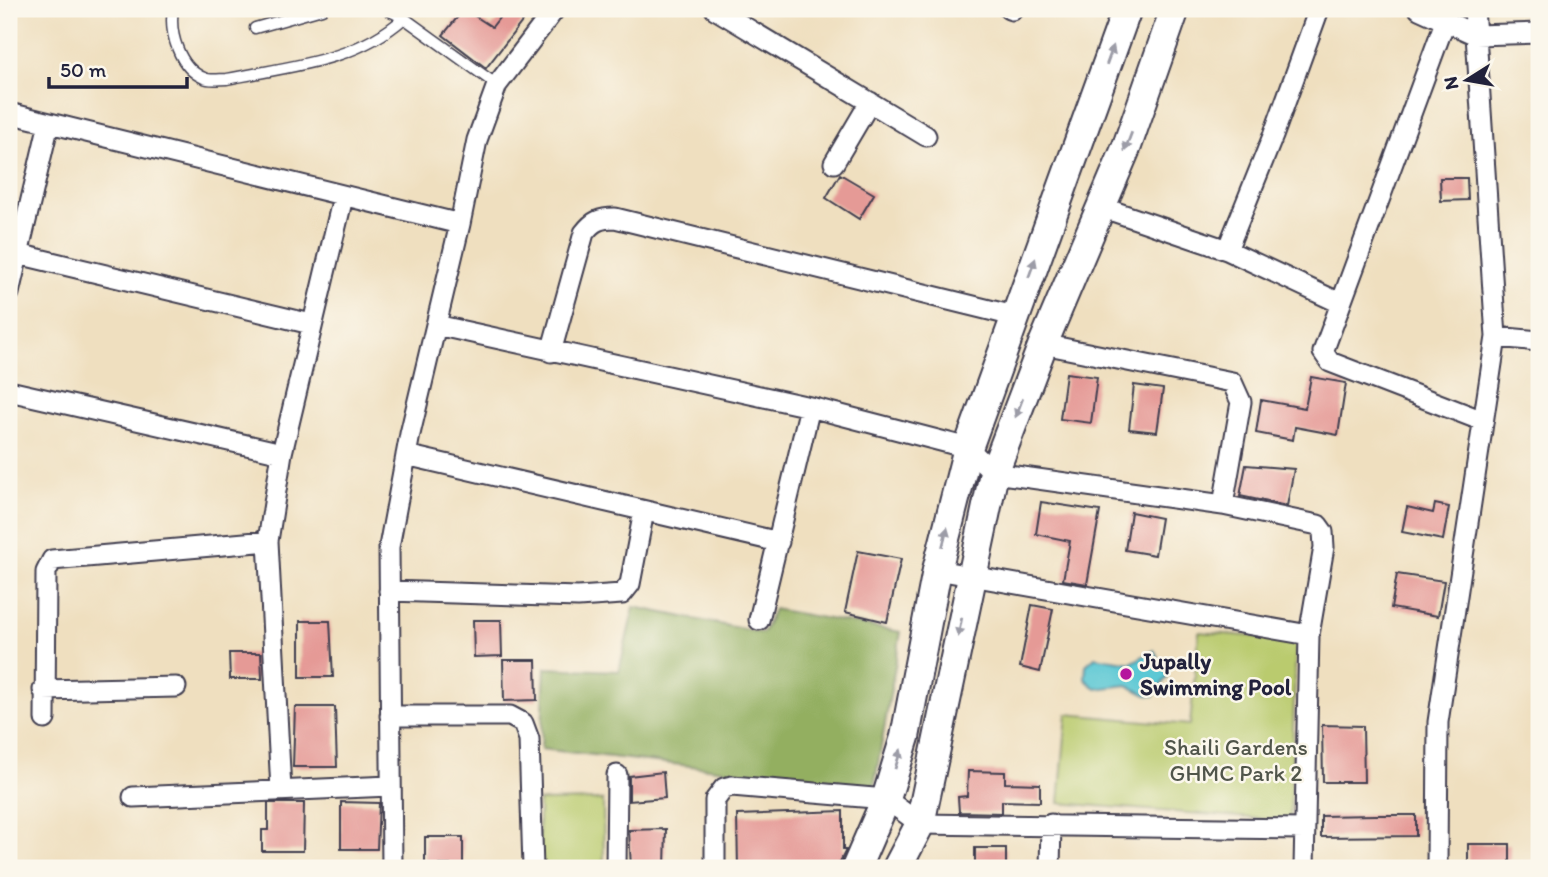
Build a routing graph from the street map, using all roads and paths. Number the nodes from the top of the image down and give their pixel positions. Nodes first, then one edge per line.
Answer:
1 (173, 9) edge
2 (322, 9) edge
3 (386, 9) edge
4 (555, 9) edge
5 (715, 9) edge
6 (1127, 9) edge
7 (1175, 9) edge
8 (1319, 9) edge
9 (1419, 9) edge
10 (1474, 9) edge
11 (404, 18) junction
12 (1446, 19) junction
13 (256, 28) dead end
14 (1539, 33) edge
15 (1476, 35) junction
16 (497, 85) junction
17 (870, 102) junction
18 (9, 113) edge
19 (49, 123) junction
20 (926, 136) dead end
21 (834, 163) dead end
22 (343, 197) junction
23 (1101, 207) junction
24 (460, 224) junction
25 (1227, 250) junction
26 (18, 254) junction
27 (9, 293) edge
28 (1340, 303) junction
29 (1014, 316) junction
30 (311, 324) junction
31 (436, 326) junction
32 (1496, 337) junction
33 (1539, 341) edge
34 (1043, 344) junction
35 (551, 352) junction
36 (9, 391) edge
37 (810, 407) junction
38 (1483, 421) junction
39 (968, 448) junction
40 (282, 453) junction
41 (406, 455) junction
42 (994, 472) junction
43 (1223, 505) junction
44 (644, 510) junction
45 (268, 541) junction
46 (779, 542) junction
47 (937, 569) junction
48 (970, 577) junction
49 (389, 591) junction
50 (759, 620) dead end
51 (1309, 635) junction
52 (176, 687) dead end
53 (43, 690) junction
54 (390, 716) junction
55 (44, 719) dead end
56 (617, 775) dead end
57 (390, 786) junction
58 (281, 790) junction
59 (133, 797) dead end
60 (886, 799) junction
61 (920, 824) junction
62 (1051, 824) junction
63 (1304, 829) junction
64 (392, 868) edge
65 (533, 868) edge
66 (617, 868) edge
67 (715, 868) edge
68 (856, 868) edge
69 (897, 868) edge
70 (1050, 868) edge
71 (1304, 868) edge
72 (1437, 868) edge

1 - 11 lane
2 - 13 lane
3 - 11 lane
4 - 16 street
5 - 17 street
29 -> 6 street
7 -> 23 street
8 - 25 street
9 - 12 street
10 - 15 street
11 - 16 lane
12 - 15 street
12 - 28 street
14 - 15 street
15 - 32 street
16 - 24 street
17 - 20 street
17 - 21 street
18 - 19 street
19 - 22 street
19 - 26 street
22 - 24 street
22 - 30 street
23 - 25 street
23 - 34 street
24 - 31 street
25 - 28 street
26 - 27 street
26 - 30 street
28 - 38 street
29 - 35 street
29 - 39 street
30 - 40 street
31 - 35 street
31 - 41 street
32 - 33 street
32 - 38 street
34 -> 42 street
34 - 43 street
35 - 37 street
36 - 40 street
37 - 39 street
37 - 46 street
38 - 72 street
39 - 42 street
47 -> 39 street
40 - 45 street
41 - 44 street
41 - 49 street
42 - 43 street
42 - 48 street
43 - 51 street
44 - 46 street
44 - 49 street
45 - 53 street
45 - 58 street
46 - 50 street
47 - 48 street
60 -> 47 street
48 - 51 street
48 -> 61 street
49 - 54 street
51 - 63 street
52 - 53 street
53 - 55 street
54 - 57 street
54 - 65 street
56 - 66 street
57 - 58 street
57 - 64 street
58 - 59 street
60 - 61 street
60 - 67 street
60 - 68 street
61 - 62 street
61 - 69 street
62 - 63 street
62 - 70 street
63 - 71 street

